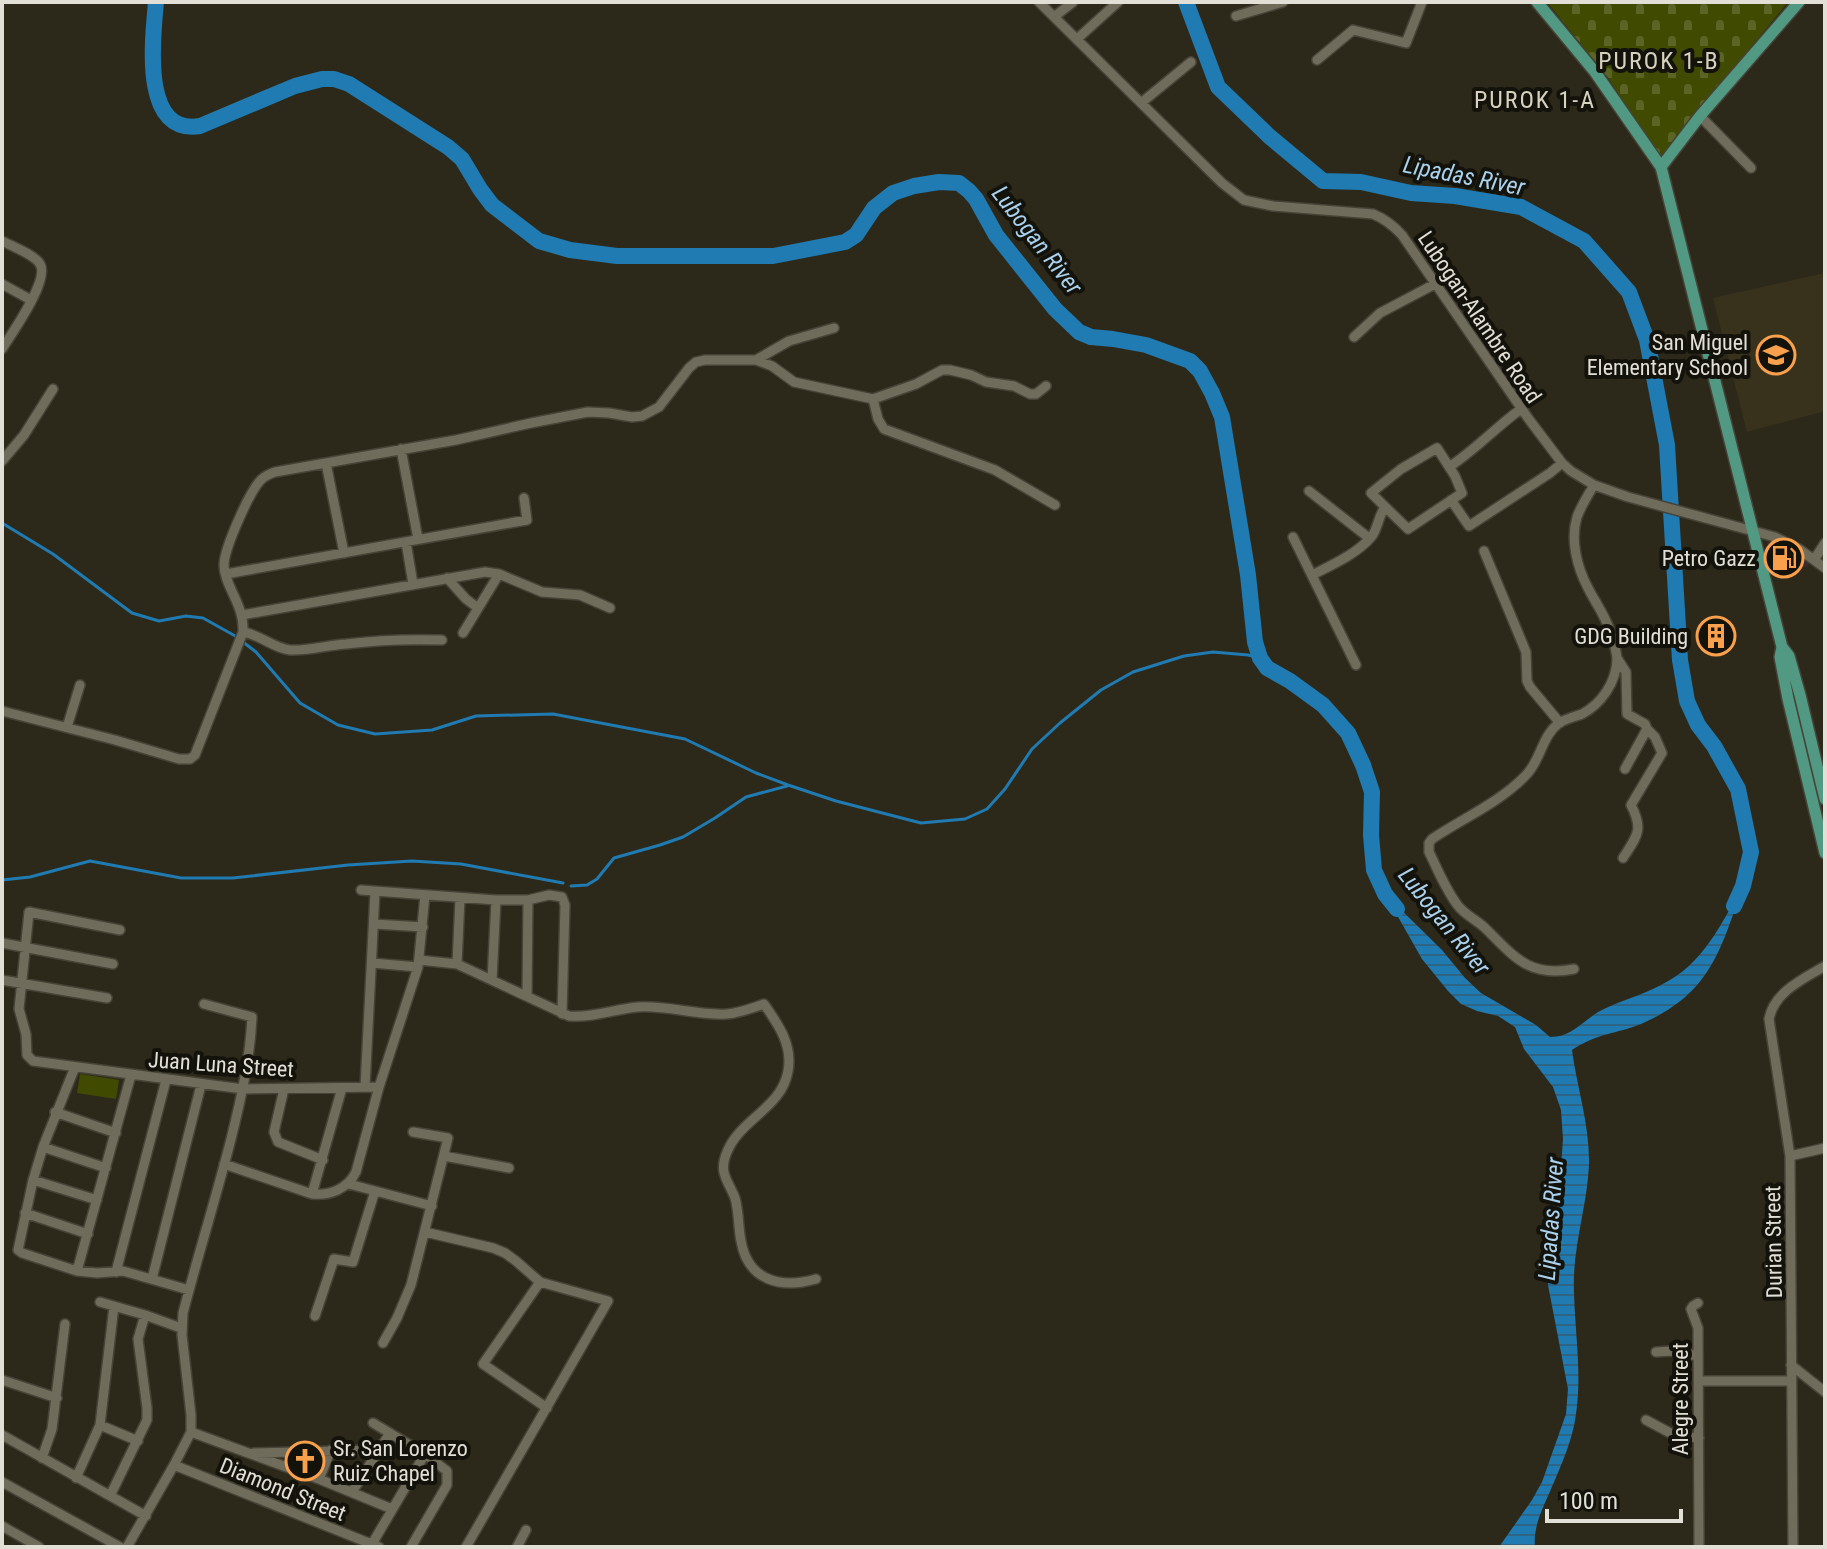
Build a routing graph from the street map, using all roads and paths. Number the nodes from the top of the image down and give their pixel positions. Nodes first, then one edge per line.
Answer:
1 (1039, 2) edge
2 (1073, 2) edge
3 (1118, 2) edge
4 (1283, 2) edge
5 (1422, 2) edge
6 (1537, 2) edge
7 (1799, 2) edge
8 (1236, 16) dead end
9 (1054, 17) junction
10 (1077, 39) junction
11 (1317, 60) dead end
12 (1191, 62) dead end
13 (1141, 103) junction
14 (1700, 116) junction
15 (1661, 167) junction
16 (1751, 168) dead end
17 (2, 241) edge
18 (2, 284) edge
19 (1435, 284) junction
20 (31, 300) junction
21 (834, 328) dead end
22 (7, 332) edge
23 (1354, 337) dead end
24 (2, 349) edge
25 (756, 360) junction
26 (1046, 386) dead end
27 (53, 389) dead end
28 (873, 399) junction
29 (1521, 409) junction
30 (401, 449) junction
31 (2, 461) edge
32 (326, 463) junction
33 (1562, 463) junction
34 (1449, 467) junction
35 (1594, 485) junction
36 (1309, 491) dead end
37 (524, 498) dead end
38 (1451, 500) junction
39 (1055, 505) dead end
40 (1385, 507) junction
41 (1752, 531) junction
42 (1293, 537) dead end
43 (1369, 538) junction
44 (418, 539) junction
45 (406, 542) junction
46 (1825, 543) edge
47 (1484, 551) dead end
48 (344, 553) junction
49 (1814, 560) junction
50 (1825, 568) edge
51 (226, 574) junction
52 (499, 574) junction
53 (1312, 575) junction
54 (447, 578) junction
55 (413, 584) junction
56 (478, 608) junction
57 (610, 608) dead end
58 (242, 615) junction
59 (243, 632) junction
60 (463, 633) dead end
61 (442, 640) dead end
62 (1782, 647) junction
63 (1617, 658) junction
64 (1356, 665) dead end
65 (80, 685) dead end
66 (2, 711) edge
67 (1560, 723) junction
68 (67, 727) junction
69 (1647, 729) junction
70 (1625, 769) dead end
71 (1825, 799) edge
72 (1825, 853) edge
73 (1623, 858) dead end
74 (361, 890) dead end
75 (375, 892) junction
76 (425, 895) junction
77 (460, 898) junction
78 (496, 900) junction
79 (528, 900) junction
80 (374, 924) junction
81 (423, 927) junction
82 (120, 930) dead end
83 (2, 943) edge
84 (26, 948) junction
85 (372, 963) junction
86 (113, 964) dead end
87 (418, 964) junction
88 (457, 964) junction
89 (1825, 966) edge
90 (1574, 969) dead end
91 (2, 980) edge
92 (492, 980) junction
93 (22, 983) junction
94 (527, 996) junction
95 (107, 998) dead end
96 (204, 1004) dead end
97 (562, 1014) junction
98 (75, 1067) junction
99 (131, 1075) junction
100 (166, 1080) junction
101 (201, 1085) junction
102 (365, 1087) junction
103 (379, 1087) junction
104 (342, 1088) junction
105 (243, 1089) junction
106 (284, 1089) junction
107 (55, 1112) junction
108 (413, 1132) dead end
109 (116, 1133) junction
110 (43, 1147) junction
111 (1825, 1148) edge
112 (444, 1156) junction
113 (1790, 1156) junction
114 (323, 1160) junction
115 (224, 1164) junction
116 (106, 1168) junction
117 (509, 1168) dead end
118 (33, 1180) junction
119 (349, 1184) junction
120 (375, 1191) junction
121 (312, 1194) junction
122 (97, 1200) junction
123 (432, 1206) junction
124 (25, 1213) junction
125 (425, 1232) junction
126 (88, 1234) junction
127 (77, 1271) junction
128 (116, 1272) junction
129 (152, 1279) junction
130 (816, 1279) dead end
131 (540, 1282) junction
132 (189, 1290) junction
133 (100, 1302) dead end
134 (1698, 1303) dead end
135 (114, 1306) junction
136 (145, 1315) junction
137 (315, 1316) dead end
138 (65, 1324) dead end
139 (181, 1328) junction
140 (383, 1343) dead end
141 (1656, 1352) dead end
142 (1698, 1356) junction
143 (1791, 1365) junction
144 (2, 1380) edge
145 (1699, 1381) junction
146 (1791, 1381) junction
147 (1825, 1392) edge
148 (57, 1398) junction
149 (547, 1408) junction
150 (1646, 1420) dead end
151 (373, 1423) dead end
152 (100, 1425) junction
153 (191, 1432) junction
154 (390, 1433) junction
155 (2, 1435) edge
156 (1699, 1438) junction
157 (138, 1441) junction
158 (331, 1450) junction
159 (379, 1450) junction
160 (247, 1453) junction
161 (425, 1454) junction
162 (42, 1458) junction
163 (174, 1465) junction
164 (76, 1478) junction
165 (319, 1479) junction
166 (2, 1482) edge
167 (352, 1492) junction
168 (110, 1496) junction
169 (392, 1509) junction
170 (146, 1516) junction
171 (2, 1526) edge
172 (526, 1530) dead end
173 (27, 1544) edge
174 (375, 1546) edge
175 (39, 1547) edge
176 (120, 1547) edge
177 (127, 1547) edge
178 (411, 1547) edge
179 (466, 1547) edge
180 (517, 1547) edge
181 (1699, 1547) edge
182 (1793, 1547) edge

1 - 9 street, Lubogan-Alambre Road
2 - 9 street
3 - 10 street
4 - 8 street
5 - 11 street
6 - 15 main road
7 - 14 main road
9 - 10 street, Lubogan-Alambre Road
10 - 13 street, Lubogan-Alambre Road
12 - 13 street
13 - 19 street, Lubogan-Alambre Road
14 - 15 main road
14 - 16 street
15 - 41 main road
17 - 20 street
18 - 20 street
19 - 23 street
19 - 29 street, Lubogan-Alambre Road
20 - 22 street
21 - 25 street
22 - 24 street
25 - 28 street
25 - 30 street
26 - 28 street
27 - 31 street
28 - 39 street
29 - 33 street, Lubogan-Alambre Road
29 - 34 street
30 - 32 street
30 - 44 street
32 - 48 street
32 - 51 street
33 - 35 street, Lubogan-Alambre Road
33 - 38 street
34 - 38 street
34 - 40 street
35 - 41 street, Lubogan-Alambre Road
35 - 63 street
36 - 43 street
37 - 44 street
38 - 40 street
40 - 43 street
41 - 49 street, Lubogan-Alambre Road
41 - 62 main road
42 - 53 street
43 - 53 street
44 - 45 street
45 - 48 street
45 - 55 street
46 - 49 street
47 - 67 street
48 - 51 street
49 - 50 street, Lubogan-Alambre Road
51 - 58 street
52 - 54 street
52 - 56 street
52 - 57 street
53 - 64 street
54 - 55 street
54 - 56 street
55 - 58 street
56 - 60 street
58 - 59 street
59 - 61 street
59 - 68 street
62 - 71 main road
62 - 72 main road
63 - 67 street
63 - 69 street
65 - 68 street
66 - 68 street
67 - 90 street
69 - 70 street
69 - 73 street
74 - 75 street
75 - 76 street
75 - 80 street
76 - 77 street
76 - 81 street
77 - 78 street
77 - 88 street
78 - 79 street
78 - 92 street
79 - 94 street
79 - 97 street
80 - 81 street
80 - 85 street
81 - 87 street
82 - 84 street
83 - 84 street
84 - 86 street
84 - 93 street
85 - 87 street
85 - 102 street
87 - 88 street
87 - 103 street
88 - 92 street
89 - 113 street, Durian Street
91 - 93 street
92 - 94 street
93 - 95 street
93 - 98 street, Juan Luna Street
94 - 97 street
96 - 105 street
97 - 130 street
98 - 99 street, Juan Luna Street
98 - 107 street
99 - 100 street, Juan Luna Street
99 - 109 street
100 - 101 street, Juan Luna Street
100 - 128 street
101 - 105 street, Juan Luna Street
101 - 129 street
102 - 103 street, Juan Luna Street
102 - 104 street, Juan Luna Street
103 - 119 street
104 - 106 street, Juan Luna Street
104 - 114 street
105 - 106 street, Juan Luna Street
105 - 115 street
106 - 114 street
107 - 109 street
107 - 110 street
108 - 112 street
109 - 116 street
110 - 116 street
110 - 118 street
111 - 113 street
112 - 117 street
112 - 123 street
113 - 143 street, Durian Street
114 - 121 street
115 - 121 street
115 - 132 street
116 - 122 street
118 - 122 street
118 - 124 street
119 - 120 street
119 - 121 street
120 - 123 street
120 - 137 street
122 - 126 street
123 - 125 street
124 - 126 street
124 - 127 street
125 - 131 street
125 - 140 street
126 - 127 street
127 - 128 street
128 - 129 street
129 - 132 street
131 - 149 street
131 - 149 street
132 - 139 street
133 - 135 street
134 - 142 street, Alegre Street
135 - 136 street
135 - 152 street
136 - 139 street
136 - 157 street
138 - 148 street
139 - 153 street
141 - 142 street
142 - 145 street, Alegre Street
143 - 146 street, Durian Street
143 - 147 street
144 - 148 street
145 - 146 street
145 - 156 street, Alegre Street
146 - 182 street, Durian Street
148 - 162 street
149 - 179 street
150 - 156 street
151 - 154 street
152 - 157 street
152 - 164 street
153 - 160 street
153 - 163 street
154 - 159 street
154 - 161 street
155 - 162 street
156 - 181 street, Alegre Street
157 - 168 street
158 - 159 street
158 - 160 street
158 - 165 street
159 - 167 street
160 - 165 street
161 - 169 street
161 - 178 street
162 - 164 street
163 - 170 street
163 - 174 street, Diamond Street
164 - 168 street
165 - 167 street
166 - 176 street
167 - 169 street
168 - 170 street
169 - 174 street
170 - 177 street
171 - 173 street
172 - 180 street
173 - 175 street

